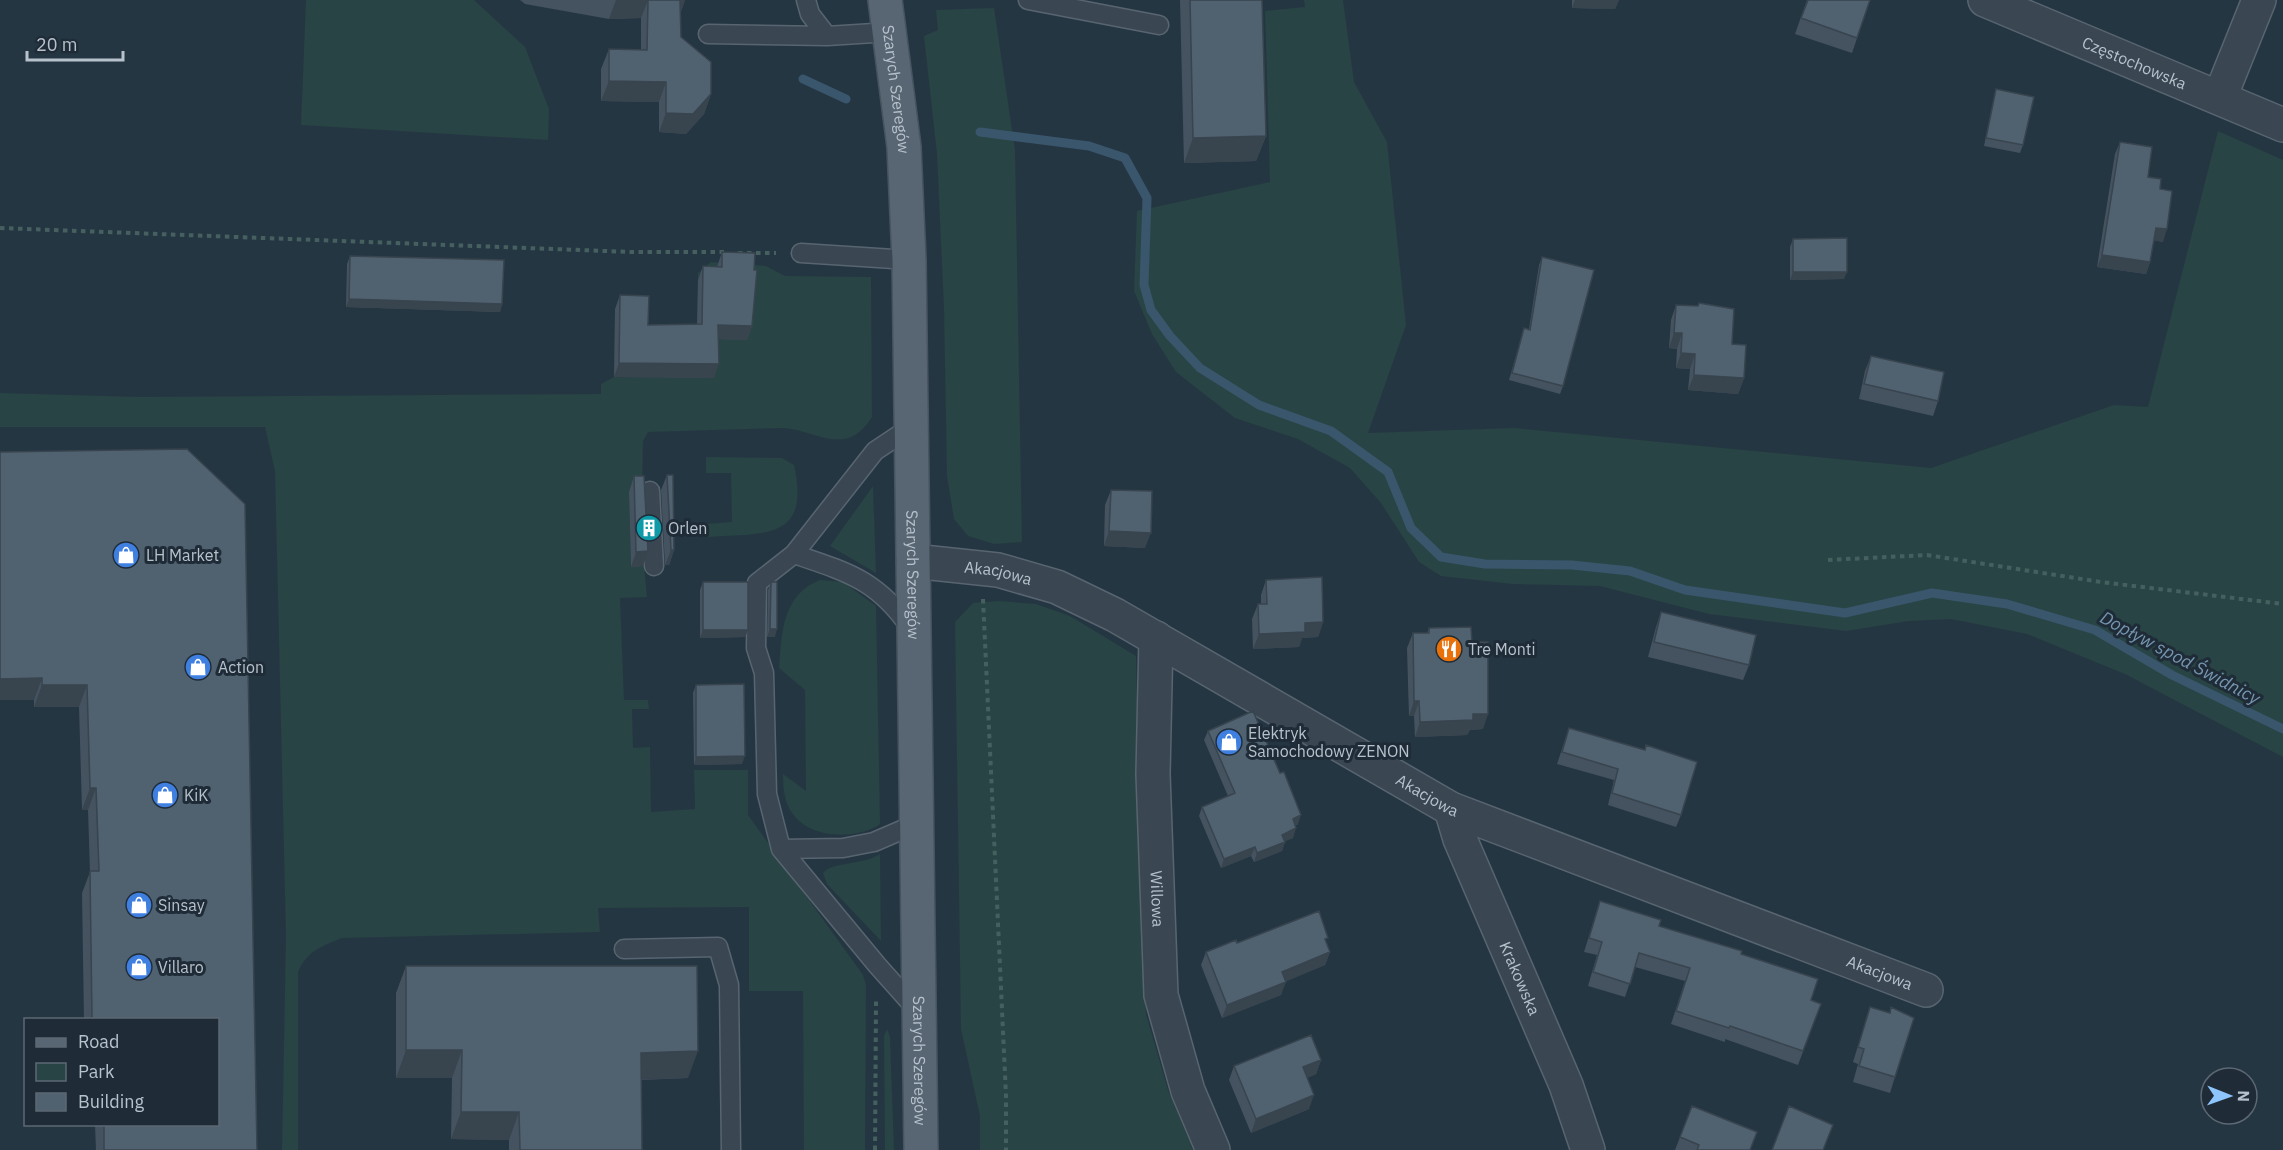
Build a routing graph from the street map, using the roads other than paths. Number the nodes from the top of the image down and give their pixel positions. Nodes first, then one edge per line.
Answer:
1 (806, 0) edge
2 (885, 0) edge
3 (1028, 0) edge
4 (1985, 0) edge
5 (2259, 0) edge
6 (1159, 25) dead end
7 (890, 32) junction
8 (708, 34) dead end
9 (827, 36) junction
10 (2220, 97) junction
11 (2283, 125) edge
12 (801, 253) road end
13 (909, 260) junction
14 (912, 427) junction
15 (651, 491) dead end
16 (794, 554) junction
17 (913, 561) junction
18 (654, 566) dead end
19 (915, 635) junction
20 (1156, 638) junction
21 (1451, 809) junction
22 (918, 823) junction
23 (781, 849) junction
24 (624, 949) dead end
25 (1926, 990) dead end
26 (918, 1011) junction
27 (731, 1150) edge
28 (921, 1150) edge
29 (1213, 1150) edge
30 (1588, 1150) edge

1 - 9 lane
2 - 7 main road, Szarych Szeregów
3 - 6 lane
4 - 10 street, Częstochowska
5 - 10 street
7 - 9 lane
7 - 13 main road, Szarych Szeregów
8 - 9 lane
10 - 11 street, Częstochowska
12 - 13 lane
13 - 14 main road, Szarych Szeregów
14 - 16 lane
14 - 17 main road, Szarych Szeregów
15 - 18 lane
16 - 19 lane
16 - 23 lane
17 - 19 main road, Szarych Szeregów
17 - 20 street, Akacjowa
19 - 22 main road, Szarych Szeregów
20 - 21 street, Akacjowa
20 - 29 street, Willowa
21 - 25 street, Akacjowa
21 - 30 street, Krakowska
22 - 23 lane
22 - 26 main road, Szarych Szeregów
23 - 26 lane
24 - 27 lane
26 - 28 main road, Szarych Szeregów

